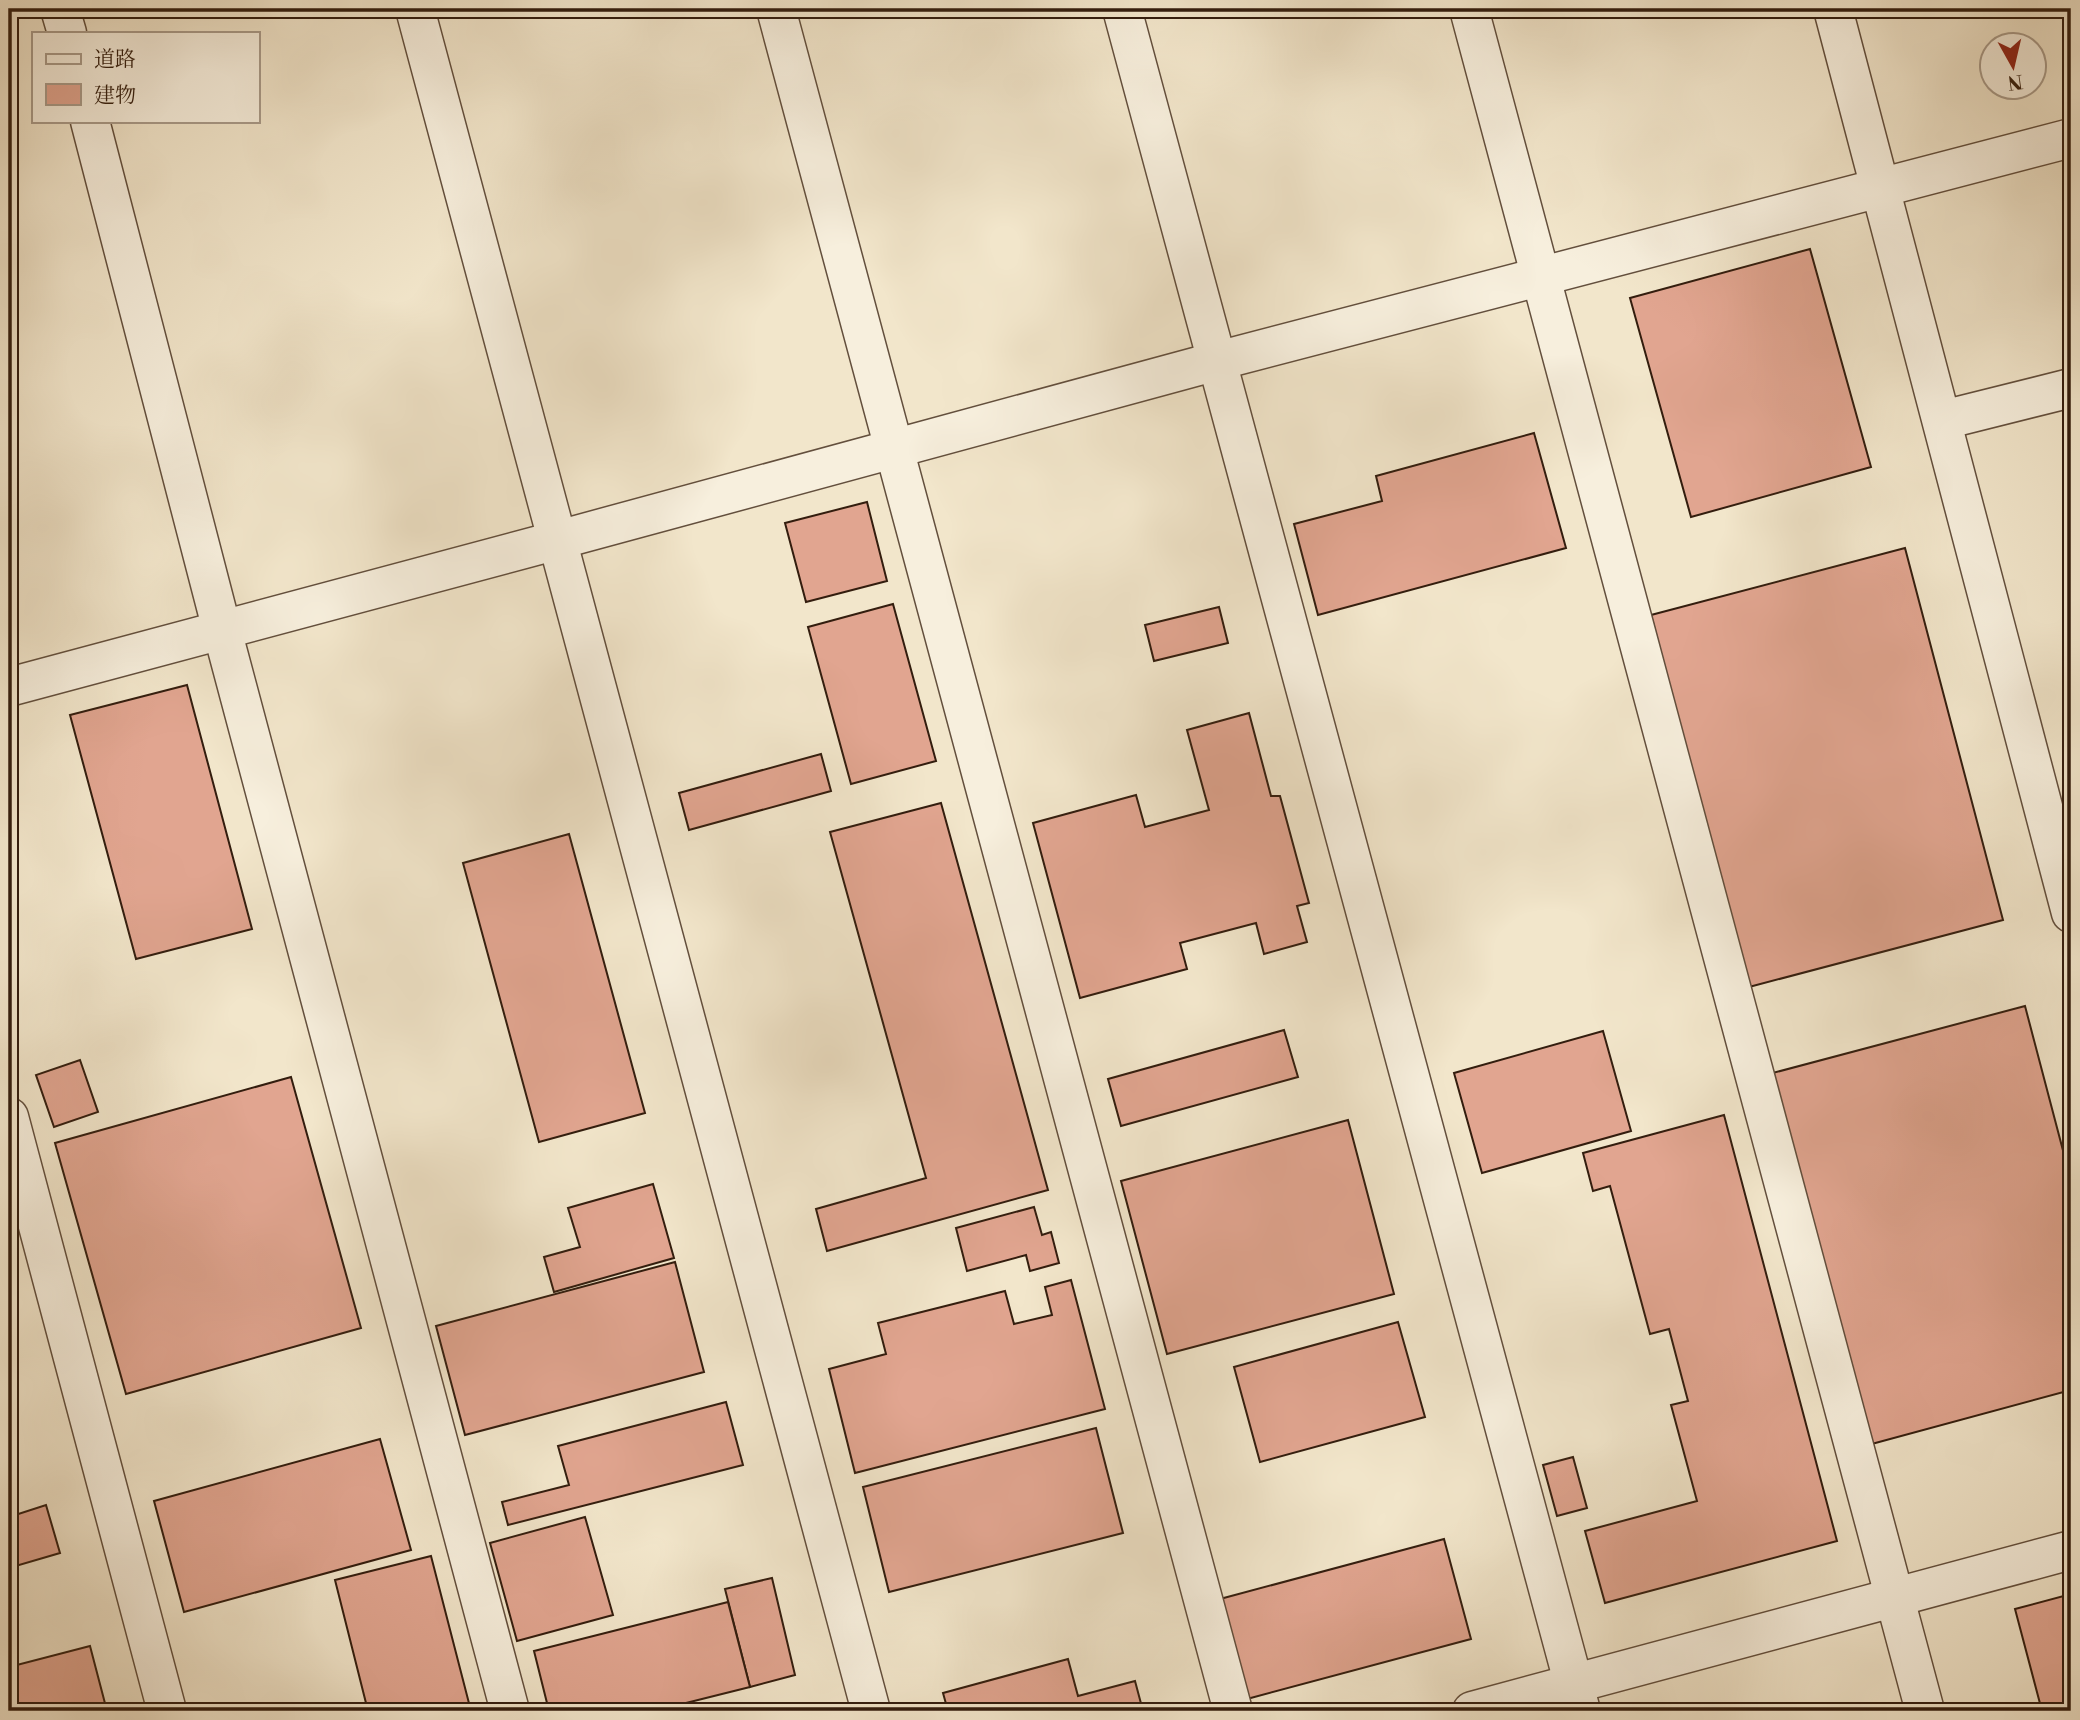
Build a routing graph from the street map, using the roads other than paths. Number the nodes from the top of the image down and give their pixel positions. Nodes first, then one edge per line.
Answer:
1 (60, 9) edge
2 (415, 9) edge
3 (776, 9) edge
4 (1122, 9) edge
5 (1469, 9) edge
6 (1833, 9) edge
7 (67, 32) edge
8 (89, 122) edge
9 (2071, 138) edge
10 (1881, 188) junction
11 (1541, 275) junction
12 (1217, 361) junction
13 (2071, 388) edge
14 (1943, 420) junction
15 (894, 450) junction
16 (558, 540) junction
17 (222, 630) junction
18 (9, 687) edge
19 (2071, 913) edge
20 (9, 1117) edge
21 (2071, 1550) edge
22 (1896, 1598) junction
23 (1577, 1698) edge
24 (167, 1711) edge
25 (509, 1711) edge
26 (871, 1711) edge
27 (1233, 1711) edge
28 (1472, 1711) edge
29 (1925, 1711) edge

1 - 7 street
2 - 16 street
3 - 15 street
4 - 12 street
5 - 11 street
6 - 10 street
8 - 17 street
9 - 10 street
10 - 11 street
10 - 14 street
11 - 12 street
11 - 22 street
12 - 15 street
12 - 23 street
13 - 14 street
14 - 19 street
15 - 16 street
15 - 27 street
16 - 17 street
16 - 26 street
17 - 18 street
17 - 25 street
20 - 24 street
21 - 22 street
22 - 23 street
22 - 29 street
23 - 28 street

